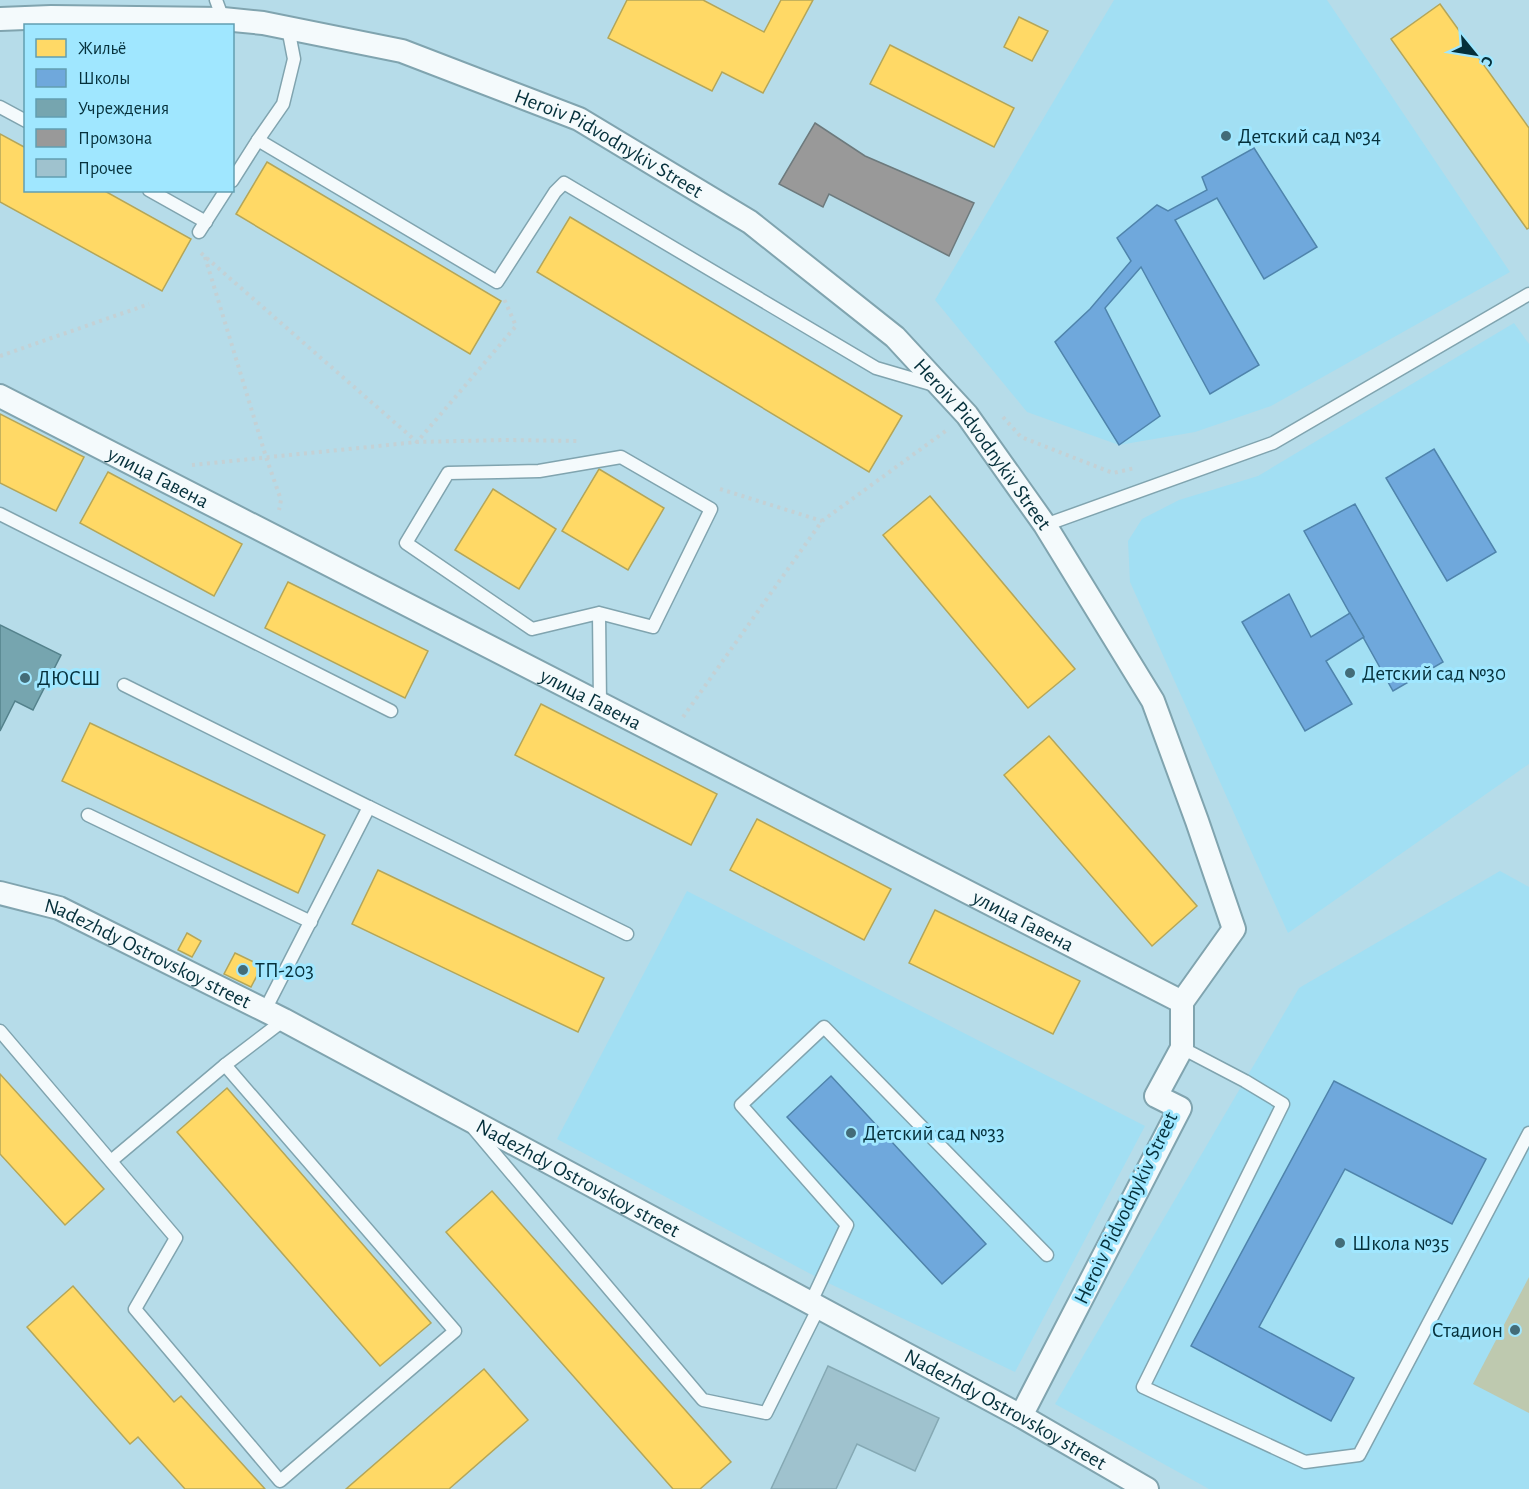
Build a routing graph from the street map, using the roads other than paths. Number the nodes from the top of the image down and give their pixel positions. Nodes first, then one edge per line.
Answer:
1 (219, 10) edge
2 (0, 19) edge
3 (288, 28) junction
4 (0, 107) edge
5 (24, 120) edge
6 (258, 141) junction
7 (234, 178) edge
8 (152, 192) edge
9 (225, 192) edge
10 (1529, 294) edge
11 (941, 387) junction
12 (0, 396) edge
13 (0, 514) edge
14 (1046, 525) junction
15 (599, 613) junction
16 (124, 685) dead end
17 (600, 704) junction
18 (391, 711) dead end
19 (369, 807) junction
20 (88, 815) dead end
21 (0, 893) edge
22 (311, 922) junction
23 (627, 934) dead end
24 (1182, 1002) junction
25 (274, 1015) junction
26 (0, 1031) edge
27 (1182, 1048) junction
28 (225, 1065) junction
29 (464, 1116) junction
30 (1529, 1133) edge
31 (111, 1161) junction
32 (1047, 1255) dead end
33 (815, 1305) junction
34 (1021, 1416) junction
35 (1147, 1489) edge

1 - 2 street, Heroiv Pidvodnykiv Street
1 - 3 street, Heroiv Pidvodnykiv Street
3 - 6 lane
3 - 11 street, Heroiv Pidvodnykiv Street
4 - 5 lane
6 - 7 lane
6 - 11 lane
8 - 9 lane
10 - 14 lane
11 - 14 street, Heroiv Pidvodnykiv Street
12 - 17 street, улица Гавена
13 - 18 lane
14 - 24 street, Heroiv Pidvodnykiv Street
15 - 15 lane
15 - 17 lane
16 - 19 lane
17 - 24 street, улица Гавена
19 - 22 lane
19 - 23 lane
20 - 22 lane
21 - 25 street, Nadezhdy Ostrovskoy street
22 - 25 lane
24 - 27 street, Heroiv Pidvodnykiv Street
25 - 28 lane
25 - 29 street, Nadezhdy Ostrovskoy street
26 - 31 lane
27 - 30 lane
27 - 34 street, Heroiv Pidvodnykiv Street
28 - 31 lane
28 - 31 lane
29 - 33 street, Nadezhdy Ostrovskoy street
29 - 33 lane
32 - 33 lane
33 - 34 street, Nadezhdy Ostrovskoy street
34 - 35 street, Nadezhdy Ostrovskoy street

